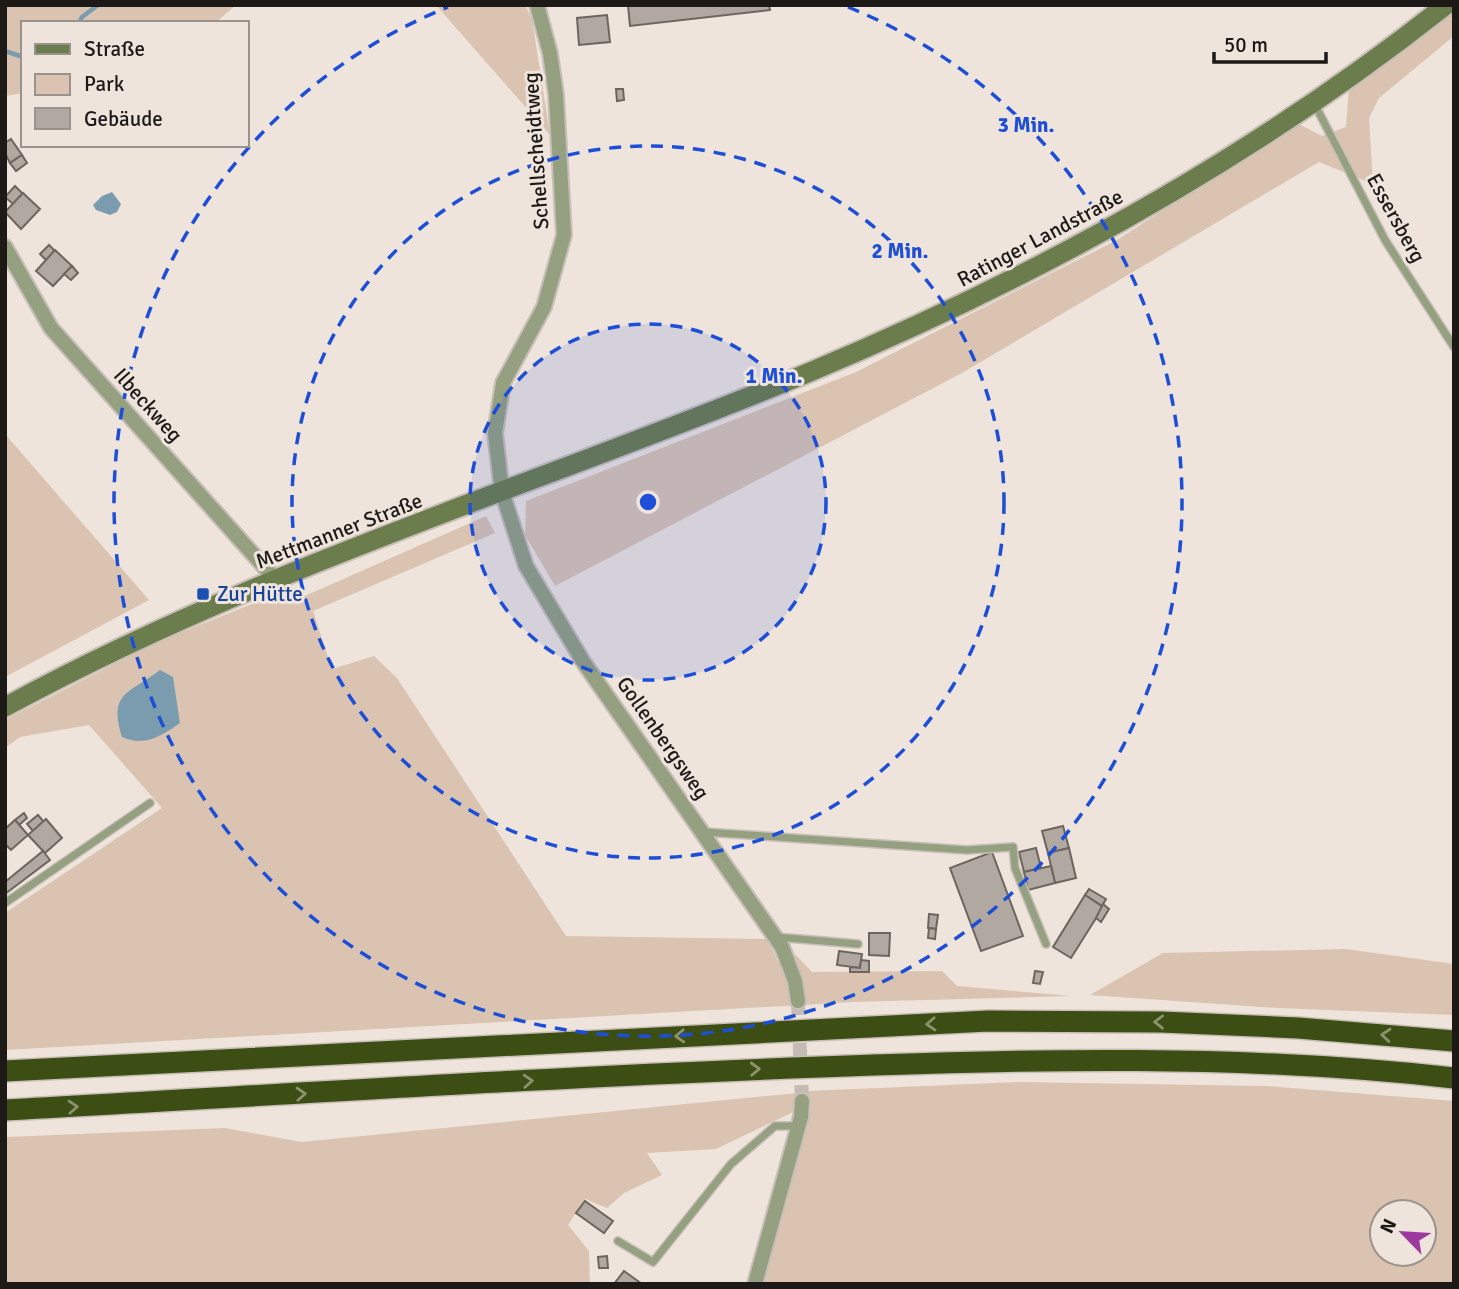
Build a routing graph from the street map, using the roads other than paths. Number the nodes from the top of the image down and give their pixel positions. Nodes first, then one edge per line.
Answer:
1 (537, 5) edge
2 (1446, 5) edge
3 (1314, 103) junction
4 (5, 247) edge
5 (1454, 347) edge
6 (620, 446) joint
7 (502, 492) junction
8 (276, 580) junction
9 (5, 708) edge
10 (149, 803) dead end
11 (704, 832) junction
12 (5, 903) edge
13 (775, 937) junction
14 (858, 944) dead end
15 (1046, 944) dead end
16 (798, 1002) tunnel mouth
17 (1454, 1041) edge
18 (5, 1071) edge
19 (1454, 1078) edge
20 (802, 1101) tunnel mouth
21 (5, 1110) edge
22 (798, 1126) junction
23 (618, 1241) dead end
24 (755, 1284) edge

1 - 7 street, Schellscheidtweg
2 - 3 main road, Ratinger Landstraße
3 - 5 lane, Essersberg
3 - 6 main road, Ratinger Landstraße
4 - 8 street, Ilbeckweg
6 - 7 main road, Mettmanner Straße
7 - 8 main road, Mettmanner Straße
7 - 11 street, Gollenbergsweg
8 - 9 main road, Mettmanner Straße
10 - 12 lane
11 - 13 street, Gollenbergsweg
11 - 15 lane
13 - 14 lane
13 - 16 street, Gollenbergsweg
17 -> 18 highway
21 -> 19 highway
20 - 22 street
22 - 23 lane
22 - 24 street

